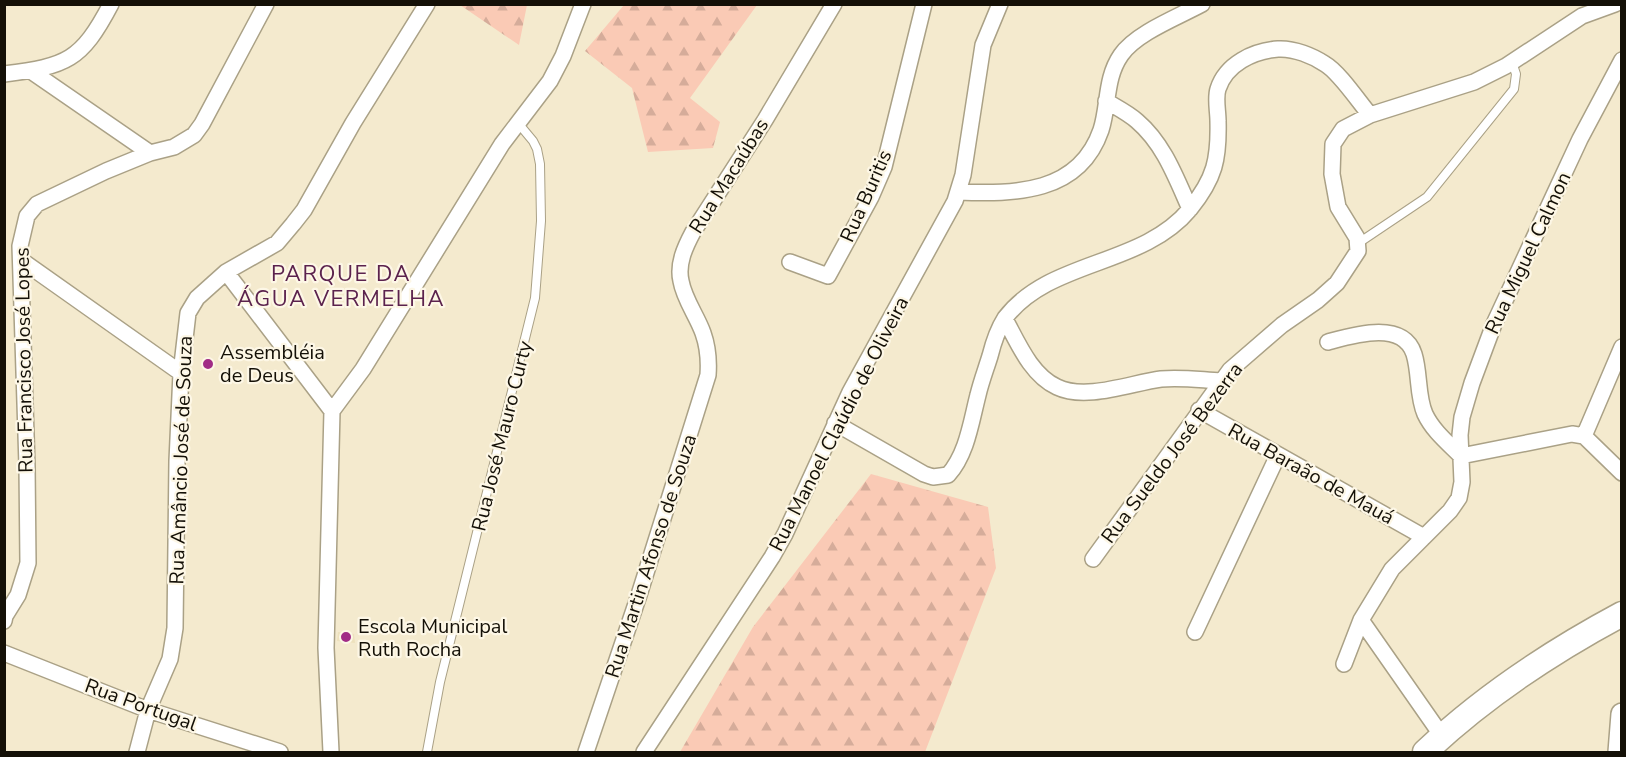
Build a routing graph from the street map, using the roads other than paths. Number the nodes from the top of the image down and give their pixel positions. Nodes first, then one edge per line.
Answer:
1 (111, 4) edge
2 (266, 4) edge
3 (427, 4) edge
4 (583, 4) edge
5 (834, 4) edge
6 (924, 4) edge
7 (1000, 4) edge
8 (1202, 4) edge
9 (1615, 4) edge
10 (1622, 60) edge
11 (1512, 62) junction
12 (32, 71) junction
13 (4, 74) edge
14 (1106, 101) junction
15 (1370, 115) junction
16 (517, 123) junction
17 (150, 153) junction
18 (958, 192) junction
19 (1190, 209) junction
20 (1357, 244) junction
21 (21, 260) junction
22 (790, 262) dead end
23 (226, 272) junction
24 (1005, 319) junction
25 (1328, 342) dead end
26 (1622, 347) edge
27 (709, 359) joint
28 (181, 373) junction
29 (1221, 381) junction
30 (1199, 410) junction
31 (332, 411) junction
32 (835, 423) junction
33 (1584, 436) junction
34 (1278, 455) junction
35 (1461, 456) junction
36 (1622, 473) edge
37 (1424, 537) junction
38 (1094, 559) dead end
39 (1622, 615) edge
40 (1361, 620) junction
41 (4, 621) edge
42 (1195, 632) dead end
43 (4, 652) edge
44 (1344, 664) dead end
45 (148, 710) junction
46 (1622, 714) edge
47 (1442, 736) junction
48 (137, 753) edge
49 (280, 753) edge
50 (331, 753) edge
51 (427, 753) edge
52 (586, 753) edge
53 (644, 753) edge
54 (1425, 753) edge
55 (1620, 753) edge

1 - 12 street
2 - 17 street, Rua Francisco José Lopes
3 - 23 street, Rua Amâncio José de Souza
4 - 16 street
5 - 27 street, Rua Macaúbas
6 - 22 street, Rua Buritis
7 - 18 street, Rua Manoel Claúdio de Oliveira
8 - 14 street
9 - 11 street
10 - 35 street, Rua Miguel Calmon
11 - 15 street
11 - 20 lane
12 - 13 street
12 - 17 street
14 - 18 street
14 - 19 street
15 - 19 street
15 - 20 street
16 - 31 street
16 - 51 lane, Rua José Mauro Curty
17 - 21 street, Rua Francisco José Lopes
18 - 32 street, Rua Manoel Claúdio de Oliveira
19 - 24 street
20 - 29 street, Rua Sueldo José Bezerra
21 - 28 street
21 - 41 street, Rua Francisco José Lopes
23 - 28 street, Rua Amâncio José de Souza
23 - 31 street
24 - 29 street
24 - 32 street
25 - 35 street
26 - 33 street
27 - 52 street, Rua Martin Afonso de Souza
28 - 45 street, Rua Amâncio José de Souza
29 - 30 street, Rua Sueldo José Bezerra
30 - 34 street, Rua Baraão de Mauá
30 - 38 street, Rua Sueldo José Bezerra
31 - 50 street
32 - 53 street, Rua Manoel Claúdio de Oliveira
33 - 35 street
33 - 36 street
34 - 37 street, Rua Baraão de Mauá
34 - 42 street
35 - 37 street, Rua Miguel Calmon
37 - 40 street, Rua Miguel Calmon
39 - 47 main road
40 - 44 street, Rua Miguel Calmon
40 - 47 street
43 - 45 street, Rua Portugal
45 - 48 street, Rua Amâncio José de Souza
45 - 49 street, Rua Portugal
46 - 55 main road
47 - 54 main road

